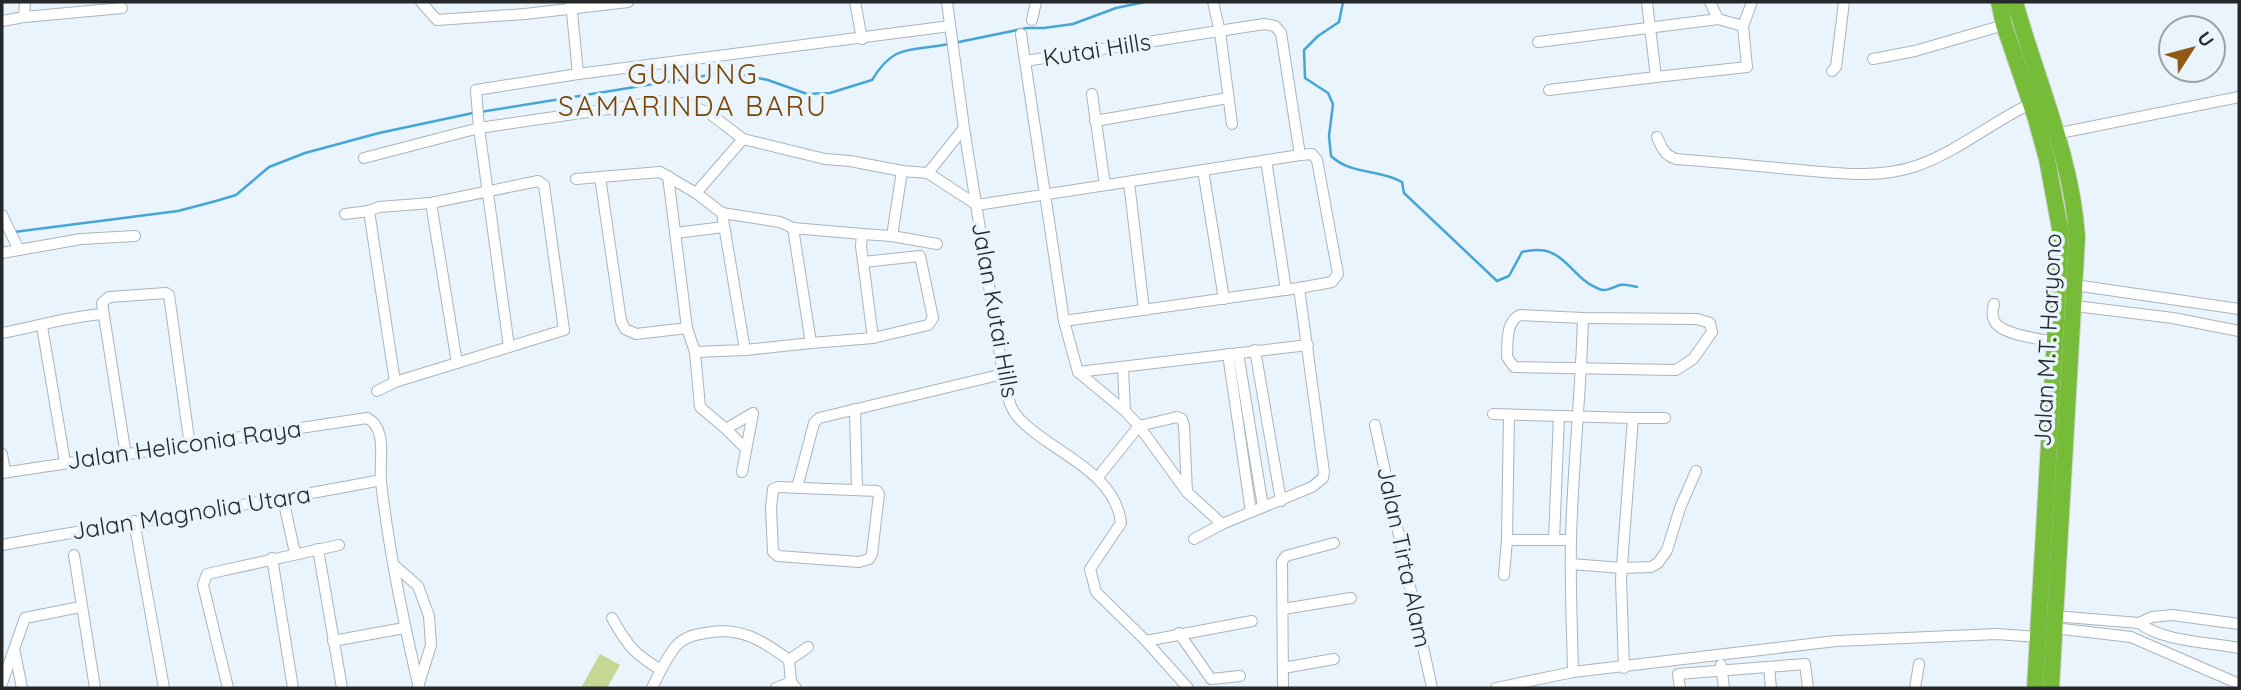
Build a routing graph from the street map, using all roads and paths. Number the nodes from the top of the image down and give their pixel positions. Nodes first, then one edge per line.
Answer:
1 (25, 2) edge
2 (421, 2) edge
3 (628, 2) edge
4 (855, 2) edge
5 (947, 2) edge
6 (1036, 2) edge
7 (1213, 2) edge
8 (1647, 2) edge
9 (1710, 2) edge
10 (1752, 2) edge
11 (1844, 2) edge
12 (1999, 2) edge
13 (2015, 2) edge
14 (571, 6) edge
15 (122, 8) dead end
16 (24, 17) junction
17 (1718, 19) junction
18 (1032, 20) dead end
19 (2, 21) edge
20 (2004, 25) junction
21 (1743, 26) junction
22 (951, 29) junction
23 (1649, 29) junction
24 (1220, 32) junction
25 (1021, 34) dead end
26 (862, 39) junction
27 (1538, 42) dead end
28 (1873, 59) dead end
29 (1025, 61) junction
30 (1832, 71) dead end
31 (578, 74) junction
32 (1656, 77) junction
33 (1549, 90) dead end
34 (1092, 94) dead end
35 (2239, 97) edge
36 (1228, 98) junction
37 (2037, 100) junction
38 (1096, 121) junction
39 (1232, 124) dead end
40 (479, 127) junction
41 (964, 128) junction
42 (2055, 134) junction
43 (1657, 137) dead end
44 (743, 139) junction
45 (1300, 155) junction
46 (364, 158) dead end
47 (1266, 160) junction
48 (1203, 170) junction
49 (902, 172) junction
50 (928, 173) junction
51 (668, 176) junction
52 (600, 177) junction
53 (576, 179) dead end
54 (1129, 182) junction
55 (1105, 186) junction
56 (488, 191) junction
57 (696, 193) junction
58 (1046, 195) junction
59 (431, 203) junction
60 (977, 205) junction
61 (369, 211) junction
62 (345, 214) dead end
63 (722, 214) junction
64 (3, 217) edge
65 (724, 227) junction
66 (793, 228) junction
67 (675, 233) junction
68 (862, 234) junction
69 (135, 236) dead end
70 (892, 236) junction
71 (917, 242) junction
72 (937, 244) dead end
73 (18, 248) junction
74 (2, 253) edge
75 (920, 256) junction
76 (863, 262) junction
77 (2066, 284) junction
78 (1298, 288) junction
79 (1286, 290) junction
80 (2128, 293) junction
81 (1224, 299) junction
82 (1994, 304) dead end
83 (2065, 304) junction
84 (2219, 305) junction
85 (2239, 309) edge
86 (1144, 310) junction
87 (2127, 311) junction
88 (103, 314) junction
89 (1583, 318) junction
90 (1064, 321) junction
91 (2218, 325) junction
92 (42, 327) junction
93 (687, 328) junction
94 (2239, 331) edge
95 (2, 333) edge
96 (873, 338) junction
97 (2056, 342) junction
98 (811, 343) junction
99 (1308, 345) junction
100 (509, 347) junction
101 (745, 350) junction
102 (1255, 350) junction
103 (695, 352) junction
104 (1233, 353) junction
105 (457, 363) junction
106 (1582, 367) junction
107 (1123, 368) junction
108 (1078, 372) junction
109 (1003, 374) junction
110 (395, 382) junction
111 (377, 391) dead end
112 (855, 409) junction
113 (1125, 411) junction
114 (1493, 414) dead end
115 (1510, 415) junction
116 (1559, 416) junction
117 (1576, 416) junction
118 (1633, 418) junction
119 (1665, 418) dead end
120 (1375, 425) dead end
121 (1139, 426) junction
122 (726, 429) junction
123 (190, 446) junction
124 (746, 449) junction
125 (2, 454) edge
126 (126, 456) junction
127 (65, 462) junction
128 (1696, 471) dead end
129 (3, 472) edge
130 (742, 472) dead end
131 (1098, 477) junction
132 (381, 480) junction
133 (797, 488) junction
134 (857, 490) junction
135 (1187, 492) junction
136 (284, 499) junction
137 (1281, 501) junction
138 (1263, 507) junction
139 (1251, 512) junction
140 (134, 521) junction
141 (1222, 524) junction
142 (1194, 539) dead end
143 (1507, 540) junction
144 (1555, 540) junction
145 (1571, 540) junction
146 (1334, 543) dead end
147 (2, 545) edge
148 (339, 545) dead end
149 (318, 549) junction
150 (295, 553) junction
151 (74, 555) dead end
152 (272, 558) junction
153 (1571, 564) junction
154 (395, 566) junction
155 (1622, 568) junction
156 (1504, 575) dead end
157 (1351, 598) dead end
158 (80, 607) junction
159 (1283, 609) junction
160 (612, 618) dead end
161 (1252, 621) dead end
162 (2054, 622) junction
163 (2139, 623) junction
164 (2239, 624) edge
165 (404, 628) junction
166 (1179, 633) junction
167 (2038, 637) junction
168 (333, 641) junction
169 (1146, 641) junction
170 (808, 647) dead end
171 (2239, 648) edge
172 (15, 652) junction
173 (1720, 655) junction
174 (1334, 659) dead end
175 (789, 660) junction
176 (1919, 664) dead end
177 (1769, 667) junction
178 (1283, 668) junction
179 (1624, 668) junction
180 (661, 670) junction
181 (1722, 671) junction
182 (1573, 672) junction
183 (1240, 676) dead end
184 (2, 683) edge
185 (2239, 684) edge
186 (793, 685) edge
187 (22, 688) edge
188 (95, 688) edge
189 (164, 688) edge
190 (228, 688) edge
191 (293, 688) edge
192 (342, 688) edge
193 (419, 688) edge
194 (652, 688) edge
195 (776, 688) edge
196 (1188, 688) edge
197 (1283, 688) edge
198 (1432, 688) edge
199 (1496, 688) edge
200 (1680, 688) edge
201 (1724, 688) edge
202 (1771, 688) edge
203 (1808, 688) edge
204 (1916, 688) edge
205 (2035, 688) edge
206 (2051, 688) edge

1 - 16 street
2 - 14 street
3 - 14 street
4 - 26 street
5 - 22 street
6 - 18 street
7 - 24 street
8 - 23 street
9 - 17 street
10 - 21 street
11 - 30 street
12 - 20 highway, Jalan M.T. Haryono
13 - 37 highway, Jalan M.T. Haryono
14 - 31 street
15 - 16 street
16 - 19 street
17 - 21 street
17 - 23 street
20 - 28 street
20 - 37 highway, Jalan M.T. Haryono
21 - 32 street
22 - 26 street
22 - 41 street, Jalan Kutai Hills
23 - 27 street
23 - 32 street
24 - 29 street, Kutai Hills
24 - 36 street
24 - 45 street, Kutai Hills
25 - 29 street
26 - 31 street
29 - 58 street, Kutai Hills
31 - 40 street
32 - 33 street
34 - 38 street
35 - 42 street
36 - 38 street
36 - 39 street
37 - 42 highway, Jalan M.T. Haryono
37 - 43 street
37 - 77 highway, Jalan M.T. Haryono
38 - 55 street
40 - 44 street
40 - 46 street
40 - 56 street
41 - 50 street
41 - 60 street, Jalan Kutai Hills
42 - 77 highway, Jalan M.T. Haryono
44 - 49 street
44 - 57 street
45 - 47 street
45 - 78 street
47 - 48 street
47 - 79 street
48 - 54 street
48 - 81 street
49 - 50 street
49 - 70 street
50 - 60 street
51 - 52 street
51 - 57 street
51 - 67 street
52 - 53 street
52 - 93 street
54 - 55 street
54 - 86 street
55 - 58 street
56 - 59 street
56 - 100 street
56 - 100 street
57 - 63 street
58 - 60 street
58 - 90 street, Kutai Hills
59 - 61 street
59 - 105 street
60 - 109 street, Jalan Kutai Hills
61 - 62 street
61 - 110 street
63 - 65 street
63 - 66 street
64 - 73 street
65 - 67 street
65 - 101 street
66 - 68 street
66 - 98 street
67 - 93 street
68 - 70 street
68 - 76 street
69 - 73 street
70 - 71 street
71 - 72 street
71 - 75 street
73 - 74 street
75 - 76 street
75 - 96 street
76 - 96 street
77 - 80 street
77 - 83 highway, Jalan M.T. Haryono
78 - 79 street
78 - 99 street
79 - 81 street
80 - 84 street
80 - 87 street
81 - 86 street
82 - 97 street
83 - 87 street
83 - 97 highway, Jalan M.T. Haryono
83 - 162 highway, Jalan M.T. Haryono
84 - 85 street
84 - 91 street
86 - 90 street
87 - 91 street
88 - 92 street
88 - 123 street
88 - 126 street
89 - 106 street
89 - 106 street
89 - 106 street
90 - 108 street, Kutai Hills
91 - 94 street
92 - 95 street
92 - 127 street
93 - 103 street
96 - 98 street
97 - 167 highway, Jalan M.T. Haryono
98 - 101 street
99 - 102 street
99 - 137 street
100 - 105 street
101 - 103 street
102 - 104 street
102 - 137 street
103 - 122 street
104 - 107 street
104 - 138 street
104 - 139 street
105 - 110 street
106 - 117 street
107 - 108 street
107 - 113 street
108 - 113 street
109 - 112 street
109 - 131 street, Jalan Kutai Hills
110 - 111 street
112 - 133 street
112 - 134 street
113 - 121 street
114 - 115 street
115 - 116 street
115 - 143 street
116 - 117 street
116 - 144 street
117 - 118 street
117 - 145 street
118 - 119 street
118 - 155 street
120 - 198 street, Jalan Tirta Alam
121 - 131 street
121 - 135 street
121 - 135 street
122 - 124 street
122 - 124 street
123 - 126 street, Jalan Heliconia Raya
123 - 132 street, Jalan Heliconia Raya
124 - 130 street
125 - 129 street
126 - 127 street, Jalan Heliconia Raya
127 - 129 street, Jalan Heliconia Raya
128 - 155 street
131 - 169 street, Jalan Kutai Hills
132 - 136 street, Jalan Magnolia Utara
132 - 154 street
133 - 134 street
133 - 134 street
135 - 141 street
136 - 140 street, Jalan Magnolia Utara
136 - 150 street
137 - 138 street
138 - 139 street
139 - 141 street
140 - 147 street, Jalan Magnolia Utara
140 - 189 street
141 - 142 street
143 - 144 street
143 - 156 street
144 - 145 street
145 - 153 street
146 - 159 street
148 - 149 street
149 - 150 street
149 - 168 street
150 - 152 street
151 - 158 street
152 - 190 street
152 - 191 street
153 - 155 street
153 - 182 street
154 - 165 street
154 - 193 street
155 - 179 street
157 - 159 street
158 - 172 street
158 - 188 street
159 - 178 street
160 - 180 street
161 - 166 street
162 - 163 street
162 - 185 street
162 - 206 highway, Jalan M.T. Haryono
163 - 164 street
163 - 171 street
165 - 168 street
165 - 193 street
166 - 169 street
166 - 183 street
167 - 173 street
167 - 205 highway, Jalan M.T. Haryono
168 - 192 street
169 - 196 street, Jalan Kutai Hills
170 - 175 street
172 - 184 street
172 - 187 street
173 - 179 street
173 - 181 street
174 - 178 street
175 - 180 street
175 - 186 street
176 - 204 street
177 - 181 street
177 - 202 street
177 - 203 street
178 - 197 street
179 - 182 street
180 - 194 street
181 - 200 street
181 - 201 street
182 - 199 street
186 - 195 street

